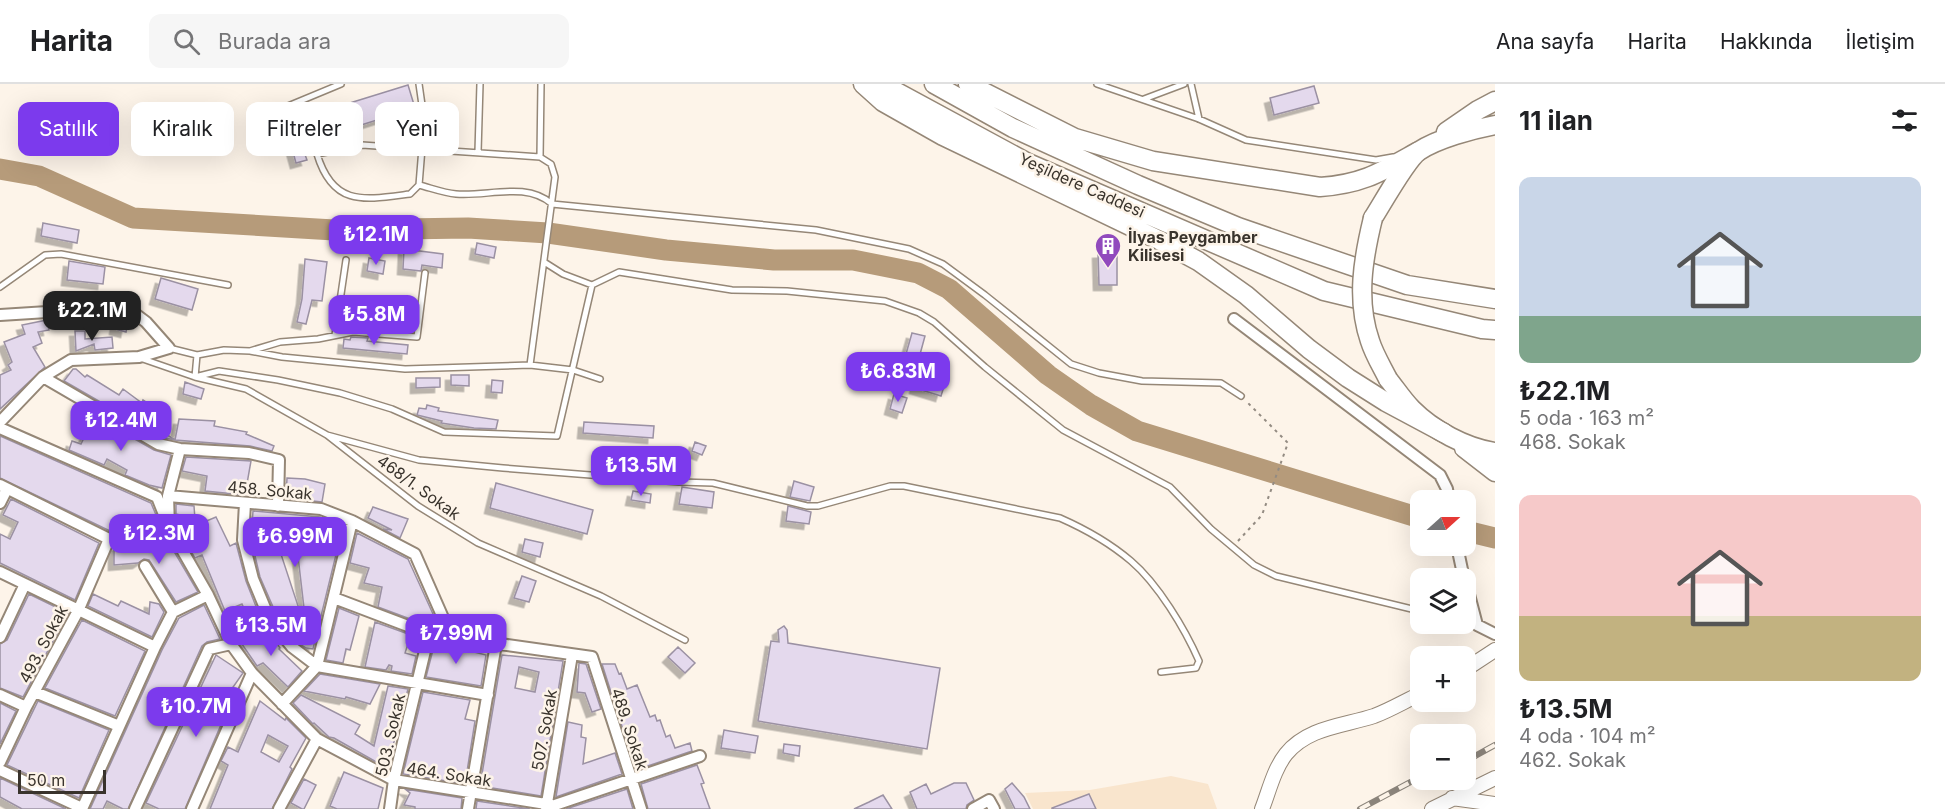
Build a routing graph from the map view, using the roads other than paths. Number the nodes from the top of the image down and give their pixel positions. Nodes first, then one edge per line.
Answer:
1 (341, 84) edge
2 (419, 84) edge
3 (480, 84) edge
4 (541, 84) edge
5 (863, 84) edge
6 (882, 84) edge
7 (934, 84) edge
8 (968, 84) edge
9 (1097, 84) edge
10 (1184, 84) edge
11 (1191, 84) edge
12 (1144, 99) junction
13 (1495, 101) edge
14 (298, 102) edge
15 (422, 102) edge
16 (1199, 119) junction
17 (1495, 124) edge
18 (375, 146) edge
19 (459, 151) edge
20 (478, 152) junction
21 (1417, 152) junction
22 (421, 156) edge
23 (540, 157) junction
24 (419, 185) junction
25 (552, 204) junction
26 (346, 260) dead end
27 (544, 262) junction
28 (425, 273) dead end
29 (228, 285) dead end
30 (592, 285) junction
31 (0, 286) edge
32 (1495, 299) edge
33 (0, 315) edge
34 (1234, 319) dead end
35 (1495, 330) edge
36 (335, 335) junction
37 (169, 348) junction
38 (250, 351) junction
39 (197, 354) junction
40 (139, 357) junction
41 (530, 365) junction
42 (573, 370) junction
43 (44, 377) junction
44 (195, 377) junction
45 (600, 379) dead end
46 (1241, 396) road end
47 (0, 422) edge
48 (0, 428) edge
49 (1444, 433) junction
50 (327, 435) junction
51 (180, 449) junction
52 (1495, 452) edge
53 (1495, 472) edge
54 (3, 487) edge
55 (1447, 490) edge
56 (168, 496) junction
57 (0, 503) edge
58 (245, 503) junction
59 (279, 506) junction
60 (352, 521) junction
61 (169, 527) junction
62 (109, 539) junction
63 (146, 566) dead end
64 (0, 572) edge
65 (24, 584) junction
66 (208, 595) junction
67 (334, 598) junction
68 (1410, 609) edge
69 (78, 611) junction
70 (173, 612) junction
71 (1476, 621) edge
72 (1477, 625) joint
73 (1495, 633) edge
74 (429, 634) junction
75 (451, 636) junction
76 (0, 637) edge
77 (685, 640) dead end
78 (231, 644) junction
79 (496, 644) junction
80 (155, 647) junction
81 (1495, 650) edge
82 (572, 655) junction
83 (1476, 662) edge
84 (316, 666) junction
85 (1161, 672) dead end
86 (252, 673) junction
87 (417, 683) junction
88 (35, 692) junction
89 (0, 695) edge
90 (488, 695) junction
91 (1410, 699) edge
92 (282, 704) junction
93 (26, 707) junction
94 (118, 726) junction
95 (317, 739) junction
96 (700, 756) dead end
97 (0, 762) edge
98 (0, 770) edge
99 (1495, 778) edge
100 (630, 779) junction
101 (394, 780) junction
102 (472, 794) junction
103 (1451, 798) junction
104 (1495, 804) edge
105 (546, 807) edge
106 (82, 809) edge
107 (135, 809) edge
108 (192, 809) edge
109 (279, 809) edge
110 (390, 809) edge
111 (468, 809) edge
112 (641, 809) edge
113 (974, 809) edge
114 (994, 809) edge
115 (1262, 809) edge
116 (1432, 809) edge

1 - 14 lane
2 - 15 lane
3 - 20 lane
4 - 23 lane
5 - 49 main road
6 - 35 main road, Yeşildere Caddesi
7 - 32 main road, Yeşildere Caddesi
8 - 21 main road
9 - 12 lane
10 - 12 lane
11 - 16 lane
12 - 16 lane
13 - 21 main road
16 - 21 lane
17 - 21 main road
18 - 24 lane
19 - 20 lane
20 - 23 lane
21 - 49 main road, bridge
22 - 24 lane
23 - 25 lane
24 - 25 lane
25 - 27 lane
25 - 46 lane
26 - 36 lane
27 - 30 lane
27 - 41 lane
28 - 36 lane
29 - 31 lane
30 - 42 lane
30 - 68 lane
33 - 37 street
34 - 55 street
36 - 38 lane
37 - 39 lane
37 - 40 street
38 - 39 lane
38 - 41 lane
39 - 44 lane
40 - 43 street
40 - 44 lane, 468/1. Sokak
41 - 42 lane
42 - 44 lane
42 - 45 lane
43 - 47 street
43 - 51 street
44 - 50 lane, 468/1. Sokak
48 - 61 street, 464. Sokak
49 - 52 main road
49 - 53 main road
50 - 77 lane, 468/1. Sokak
50 - 85 lane
51 - 56 street
51 - 59 street
54 - 57 street
54 - 62 street
56 - 58 street, 458. Sokak
56 - 61 street
58 - 59 street, 458. Sokak
58 - 84 street
59 - 60 street, 458. Sokak
60 - 67 street
60 - 75 street, 458. Sokak
61 - 62 street
61 - 66 street, 464. Sokak
62 - 69 street, 493. Sokak
63 - 70 street
64 - 65 street
65 - 69 street
65 - 76 street
66 - 70 street
66 - 78 street, 464. Sokak
67 - 74 street
67 - 84 street
69 - 80 street
69 - 88 street, 493. Sokak
70 - 80 street
71 - 72 street
72 - 73 street
74 - 75 street
74 - 87 street, 503. Sokak
75 - 79 street
78 - 86 street, 464. Sokak
78 - 107 street
79 - 82 street
79 - 90 street
80 - 94 street
81 - 83 street
82 - 100 street, 489. Sokak
82 - 105 street, 507. Sokak
84 - 87 street
84 - 92 street
86 - 92 street, 464. Sokak
86 - 108 street
87 - 90 street
87 - 101 street, 503. Sokak
88 - 93 street, 493. Sokak
88 - 94 street
89 - 93 street
90 - 102 street
91 - 115 street
92 - 95 street, 464. Sokak
93 - 97 street, 493. Sokak
94 - 106 street
95 - 101 street, 464. Sokak
95 - 109 street
96 - 100 street
98 - 106 street
99 - 103 street
100 - 105 street
100 - 112 street, 489. Sokak
101 - 102 street, 464. Sokak
101 - 110 street, 503. Sokak
102 - 105 street, 464. Sokak
102 - 111 street
103 - 104 street
103 - 116 street
113 - 114 street

